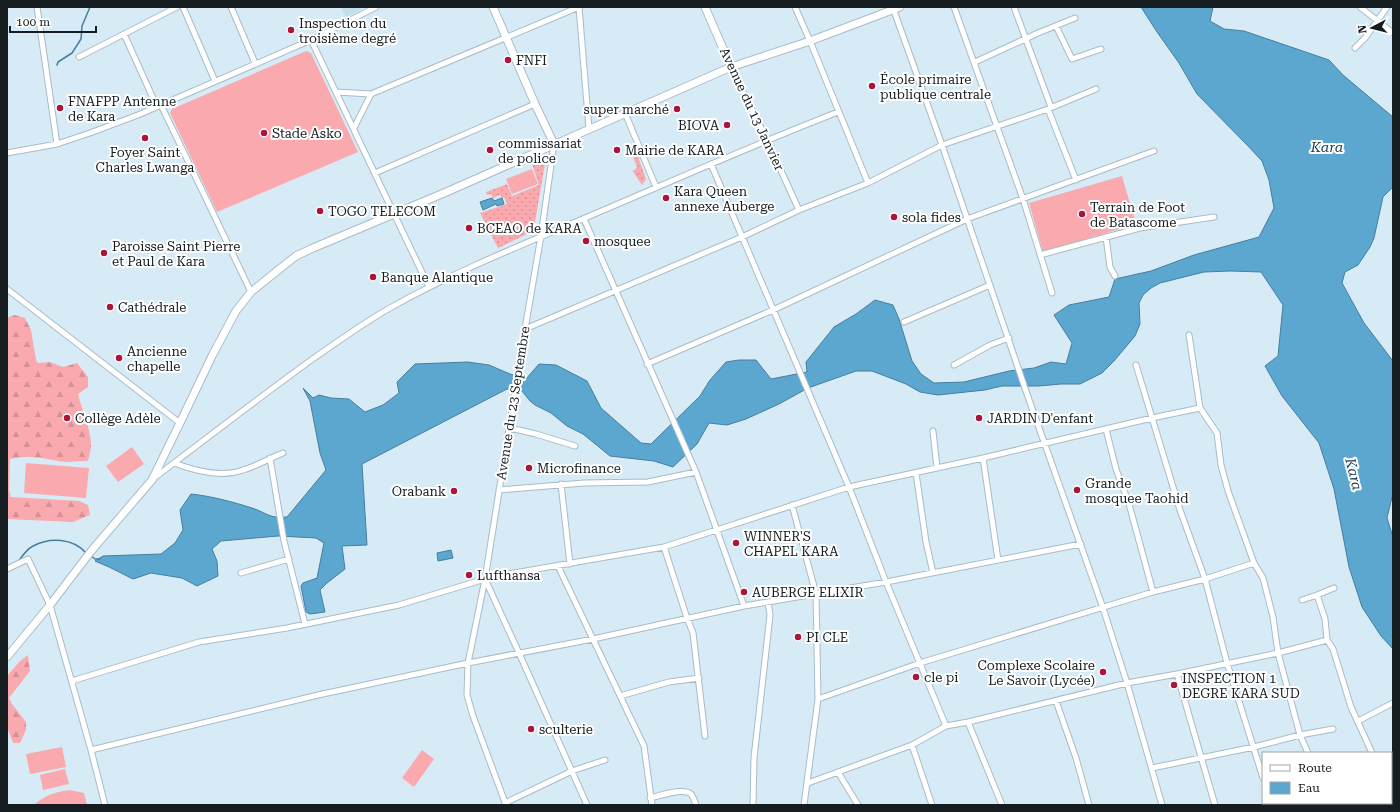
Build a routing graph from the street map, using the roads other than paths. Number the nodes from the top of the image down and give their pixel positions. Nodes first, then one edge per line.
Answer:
1 (37, 7) edge
2 (176, 7) edge
3 (183, 7) edge
4 (231, 7) edge
5 (493, 7) edge
6 (579, 7) edge
7 (706, 7) edge
8 (795, 7) edge
9 (954, 7) edge
10 (1014, 7) edge
11 (1360, 7) edge
12 (1387, 7) edge
13 (372, 8) edge
14 (895, 8) edge
15 (1075, 18) dead end
16 (1377, 21) junction
17 (1056, 26) junction
18 (1393, 33) edge
19 (124, 34) junction
20 (506, 38) junction
21 (1026, 39) junction
22 (311, 40) junction
23 (810, 41) junction
24 (1355, 48) dead end
25 (1101, 49) dead end
26 (78, 57) dead end
27 (975, 62) junction
28 (255, 63) junction
29 (731, 67) junction
30 (215, 81) junction
31 (1096, 89) dead end
32 (336, 92) junction
33 (370, 94) junction
34 (535, 104) junction
35 (159, 106) junction
36 (1049, 108) junction
37 (838, 112) junction
38 (625, 113) junction
39 (997, 127) junction
40 (354, 128) junction
41 (589, 129) junction
42 (767, 140) junction
43 (57, 144) junction
44 (554, 144) junction
45 (942, 144) junction
46 (1154, 151) dead end
47 (7, 153) edge
48 (711, 164) junction
49 (376, 173) junction
50 (1076, 180) junction
51 (868, 183) junction
52 (656, 187) junction
53 (1023, 199) junction
54 (799, 210) junction
55 (394, 214) junction
56 (1214, 217) dead end
57 (584, 219) junction
58 (967, 219) junction
59 (541, 236) junction
60 (742, 237) junction
61 (1106, 237) junction
62 (1040, 255) junction
63 (1115, 276) dead end
64 (990, 285) junction
65 (429, 287) junction
66 (7, 289) edge
67 (617, 291) junction
68 (252, 292) junction
69 (1052, 292) dead end
70 (773, 310) junction
71 (904, 322) dead end
72 (525, 329) junction
73 (1189, 335) dead end
74 (1008, 338) junction
75 (647, 364) junction
76 (1136, 364) dead end
77 (954, 365) dead end
78 (1200, 408) junction
79 (1152, 418) junction
80 (180, 423) junction
81 (510, 428) junction
82 (1106, 429) junction
83 (933, 431) dead end
84 (1044, 444) junction
85 (576, 446) dead end
86 (283, 453) dead end
87 (270, 458) junction
88 (984, 458) junction
89 (174, 463) junction
90 (937, 468) junction
91 (696, 472) junction
92 (916, 473) junction
93 (152, 480) junction
94 (561, 484) junction
95 (848, 487) junction
96 (499, 490) junction
97 (792, 505) junction
98 (717, 530) junction
99 (1081, 544) junction
100 (664, 547) junction
101 (290, 559) junction
102 (998, 560) junction
103 (1254, 563) junction
104 (570, 564) junction
105 (558, 566) junction
106 (7, 569) edge
107 (241, 573) dead end
108 (933, 573) junction
109 (485, 578) junction
110 (1205, 579) junction
111 (886, 582) junction
112 (1334, 588) dead end
113 (1153, 592) junction
114 (816, 594) junction
115 (1317, 596) junction
116 (1302, 600) dead end
117 (768, 602) junction
118 (50, 605) junction
119 (744, 606) junction
120 (1103, 608) junction
121 (687, 618) junction
122 (305, 624) junction
123 (593, 639) junction
124 (1327, 640) junction
125 (1278, 652) junction
126 (519, 653) junction
127 (7, 657) edge
128 (468, 663) junction
129 (920, 663) junction
130 (1227, 663) junction
131 (1177, 674) junction
132 (699, 678) junction
133 (72, 681) junction
134 (1127, 683) junction
135 (620, 696) junction
136 (818, 699) junction
137 (1056, 701) junction
138 (1393, 702) edge
139 (1358, 721) junction
140 (968, 722) junction
141 (946, 726) junction
142 (1333, 729) dead end
143 (1300, 735) junction
144 (705, 736) dead end
145 (912, 745) junction
146 (1254, 747) junction
147 (91, 750) junction
148 (1308, 752) edge
149 (1372, 752) edge
150 (1202, 758) junction
151 (605, 760) dead end
152 (1152, 768) junction
153 (572, 771) junction
154 (838, 772) junction
155 (1262, 775) edge
156 (808, 783) junction
157 (650, 798) junction
158 (505, 804) edge
159 (105, 805) edge
160 (587, 805) edge
161 (652, 805) edge
162 (696, 805) edge
163 (753, 805) edge
164 (804, 805) edge
165 (858, 805) edge
166 (932, 805) edge
167 (1002, 805) edge
168 (1089, 805) edge
169 (1162, 805) edge
170 (1214, 805) edge

1 - 43 street
2 - 19 street
3 - 30 street
4 - 28 street
5 - 20 main road
6 - 20 street
6 - 41 street
7 - 29 main road, Avenue du 13 Janvier
8 - 23 street
9 - 27 street
10 - 21 street
11 - 16 street
12 - 16 street
13 - 22 street
14 - 23 main road
14 - 45 street
15 - 17 street
16 - 18 street
16 - 24 street
17 - 21 street
17 - 25 street
19 - 26 street
19 - 35 street
20 - 33 street
20 - 34 main road
21 - 27 street
21 - 36 street
22 - 28 street
22 - 32 street
23 - 29 main road
23 - 37 street
27 - 39 street
28 - 30 street
29 - 38 main road
29 - 42 street, Avenue du 13 Janvier
30 - 35 street
31 - 36 street
32 - 33 street
32 - 40 street
33 - 40 street
34 - 44 main road
34 - 49 street
35 - 43 street
35 - 68 street
36 - 39 street
36 - 50 street
37 - 42 street
37 - 51 street
38 - 41 main road
38 - 52 street
39 - 45 street
39 - 53 street
40 - 49 street
41 - 44 main road
42 - 48 street
42 - 54 street, Avenue du 13 Janvier
43 - 47 street
44 - 55 main road
44 - 59 street, Avenue du 23 Septembre
45 - 51 street
45 - 58 street
46 - 50 street
48 - 52 street
48 - 60 street
49 - 55 street
50 - 53 street
51 - 54 street
52 - 57 street
53 - 58 street
53 - 62 street
54 - 60 street
55 - 65 street
55 - 68 main road
56 - 61 street
57 - 59 street
57 - 67 street
58 - 64 street
58 - 70 street
59 - 65 street
59 - 72 street, Avenue du 23 Septembre
60 - 67 street
60 - 70 street
61 - 62 street
61 - 63 street
62 - 69 street
64 - 71 street
64 - 74 street
65 - 89 street
66 - 80 street
67 - 72 street
67 - 75 street
68 - 80 main road
70 - 75 street
70 - 95 street
72 - 81 street, Avenue du 23 Septembre
73 - 78 street
74 - 77 street
74 - 84 street
75 - 91 street
76 - 79 street
78 - 79 street
78 - 103 street
79 - 82 street
79 - 110 street
80 - 93 main road
81 - 85 street
81 - 96 street, Avenue du 23 Septembre
82 - 84 street
82 - 113 street
83 - 90 street
84 - 88 street
84 - 99 street
86 - 87 street
87 - 89 street
87 - 101 street
88 - 90 street
88 - 102 street
89 - 93 street
90 - 92 street
91 - 94 street
91 - 98 street
92 - 95 street
92 - 108 street
93 - 118 main road
94 - 96 street
94 - 104 street
95 - 97 street
95 - 111 street
96 - 109 street, Avenue du 23 Septembre
97 - 98 street
97 - 114 street
98 - 100 street
98 - 119 street
99 - 102 street
99 - 120 street
100 - 104 street
100 - 121 street
101 - 107 street
101 - 122 street
102 - 108 street
103 - 110 street
103 - 125 street
104 - 105 street
105 - 109 street
105 - 123 street
106 - 118 street
108 - 111 street
109 - 122 street
109 - 126 street
109 - 128 street, Avenue du 23 Septembre
110 - 113 street
110 - 130 street
111 - 114 street
111 - 129 street
112 - 115 street
113 - 120 street
114 - 117 street
114 - 136 street
115 - 116 street
115 - 124 street
117 - 119 street
117 - 163 street
118 - 127 main road
118 - 133 street
119 - 121 street
120 - 129 street
120 - 134 street
121 - 123 street
121 - 132 street
122 - 133 street
123 - 126 street
123 - 135 street
124 - 125 street
124 - 139 street
125 - 130 street
125 - 143 street
126 - 128 street
126 - 153 street
128 - 147 street
128 - 158 street, Avenue du 23 Septembre
129 - 136 street
129 - 141 street
130 - 131 street
130 - 146 street
131 - 134 street
131 - 150 street
132 - 135 street
132 - 144 street
133 - 147 street
134 - 137 street
134 - 152 street
135 - 157 street
136 - 156 street
137 - 140 street
137 - 168 street
138 - 139 street
139 - 149 street
140 - 141 street
140 - 167 street
141 - 145 street
142 - 143 street
143 - 146 street
143 - 148 street
145 - 154 street
145 - 166 street
146 - 150 street
146 - 155 street
147 - 159 street
150 - 152 street
150 - 170 street
151 - 153 street
152 - 169 street
153 - 158 street
153 - 160 street
154 - 156 street
154 - 165 street
156 - 164 street
157 - 161 street
157 - 162 street

